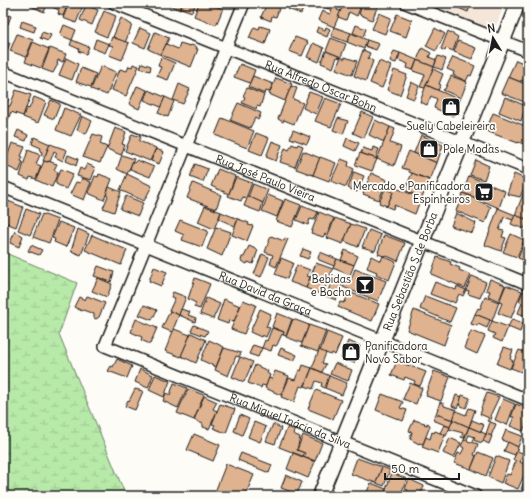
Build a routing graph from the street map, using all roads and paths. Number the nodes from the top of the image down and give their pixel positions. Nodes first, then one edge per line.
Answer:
1 (114, 3) edge
2 (244, 3) edge
3 (406, 3) edge
4 (518, 3) edge
5 (503, 41) junction
6 (226, 48) junction
7 (528, 51) edge
8 (3, 72) edge
9 (462, 142) junction
10 (186, 146) junction
11 (528, 169) edge
12 (3, 187) edge
13 (422, 241) junction
14 (146, 245) junction
15 (528, 284) edge
16 (383, 341) junction
17 (528, 400) edge
18 (342, 442) junction
19 (320, 496) edge
20 (476, 496) edge

1 - 6 street, Rua Alfredo Oscar Bohn
2 - 6 street
3 - 5 street
4 - 5 street, Rua Sebastião S de Borba
5 - 7 street
5 - 9 street, Rua Sebastião S de Borba
6 - 9 street, Rua Alfredo Oscar Bohn
6 - 10 street
8 - 10 street, Rua José Paulo Vieira
9 - 11 street, Rua Alfredo Oscar Bohn
9 - 13 street, Rua Sebastião S de Borba
10 - 13 street, Rua José Paulo Vieira
10 - 14 street
12 - 14 street, Rua David da Graça
13 - 15 street, Rua José Paulo Vieira
13 - 16 street, Rua Sebastião S de Borba
14 - 16 street, Rua David da Graça
14 - 18 street, Rua Miguel Inácio da Silva
16 - 17 street, Rua David da Graça
16 - 18 street, Rua Sebastião S de Borba
18 - 19 street, Rua Sebastião S de Borba
18 - 20 street, Rua Miguel Inácio da Silva

